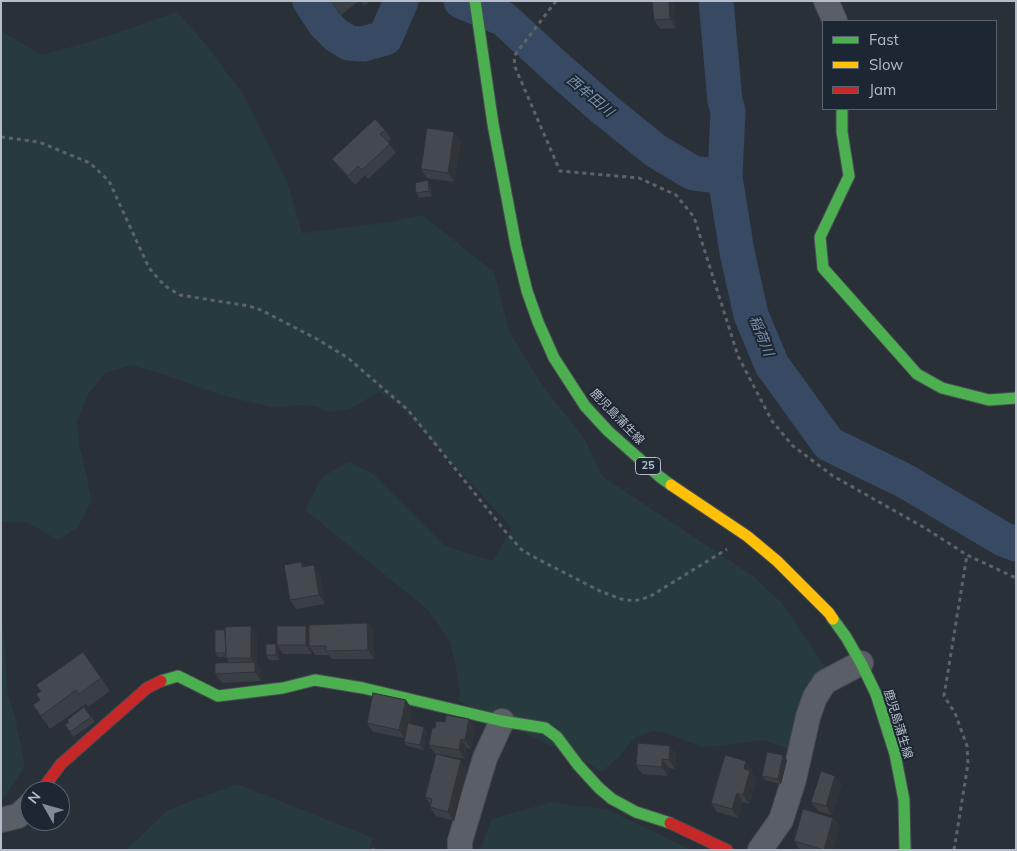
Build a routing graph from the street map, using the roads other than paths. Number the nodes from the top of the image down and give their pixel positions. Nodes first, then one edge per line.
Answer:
1 (475, 1) edge
2 (826, 1) edge
3 (835, 20) edge
4 (842, 110) edge
5 (1016, 398) edge
6 (862, 663) junction
7 (502, 721) junction
8 (48, 781) edge
9 (20, 814) edge
10 (1, 820) edge
11 (460, 850) edge
12 (727, 850) edge
13 (760, 850) edge
14 (905, 850) edge

1 - 6 street, 鹿児島蒲生線 / 25
2 - 3 street
4 - 5 street
6 - 13 street
6 - 14 street, 鹿児島蒲生線 / 25
7 - 8 street
7 - 11 street
7 - 12 street
9 - 10 street

